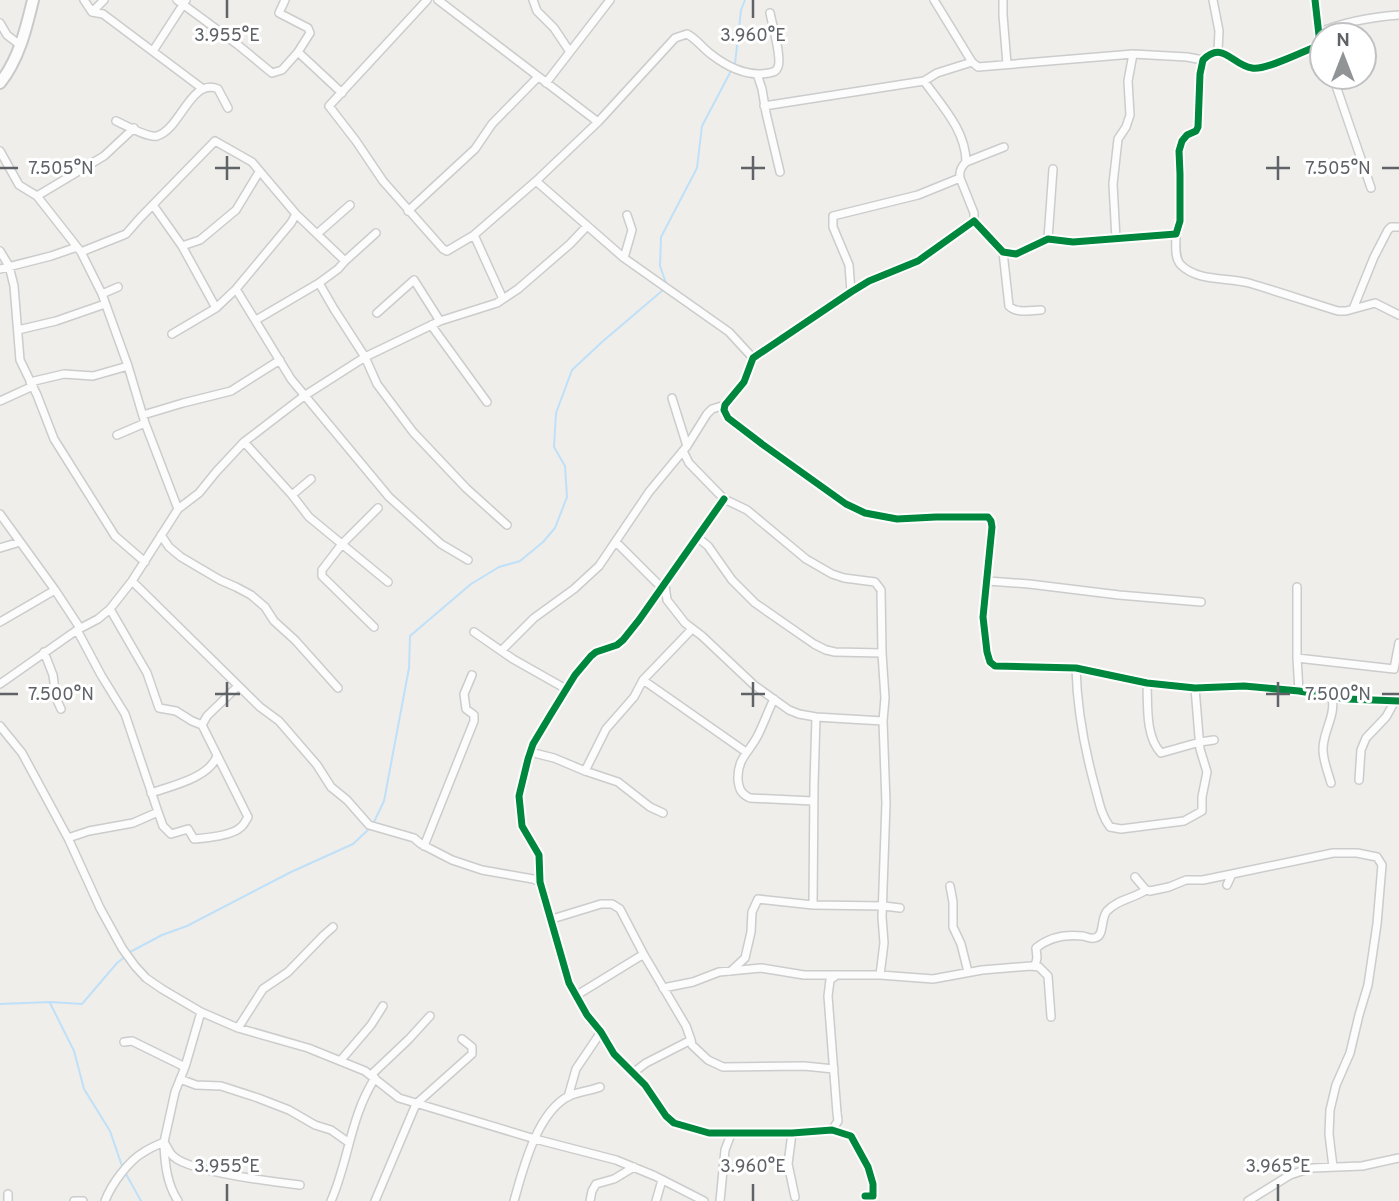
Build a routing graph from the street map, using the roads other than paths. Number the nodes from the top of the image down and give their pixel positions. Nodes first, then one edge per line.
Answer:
1 (33, 0) edge
2 (84, 0) edge
3 (104, 0) edge
4 (177, 0) edge
5 (285, 0) edge
6 (427, 0) edge
7 (438, 0) edge
8 (533, 0) edge
9 (610, 0) edge
10 (934, 0) edge
11 (1003, 0) edge
12 (1213, 0) edge
13 (1315, 0) edge
14 (185, 3) edge
15 (92, 12) junction
16 (770, 12) dead end
17 (1399, 15) edge
18 (1317, 21) edge
19 (1363, 21) edge
20 (0, 23) edge
21 (20, 46) junction
22 (153, 51) junction
23 (1218, 51) junction
24 (1308, 51) edge
25 (298, 52) junction
26 (570, 52) junction
27 (1133, 54) junction
28 (1203, 60) junction
29 (972, 62) junction
30 (1007, 64) junction
31 (761, 74) junction
32 (538, 77) junction
33 (924, 81) junction
34 (0, 83) edge
35 (546, 83) junction
36 (202, 89) junction
37 (1337, 91) edge
38 (342, 93) junction
39 (764, 106) junction
40 (228, 108) dead end
41 (116, 121) dead end
42 (598, 122) junction
43 (134, 128) junction
44 (1004, 147) dead end
45 (0, 151) edge
46 (966, 162) junction
47 (1053, 169) dead end
48 (260, 172) junction
49 (780, 172) dead end
50 (960, 178) junction
51 (536, 181) junction
52 (1371, 188) dead end
53 (37, 196) junction
54 (153, 205) junction
55 (350, 205) dead end
56 (408, 211) junction
57 (296, 214) junction
58 (627, 215) dead end
59 (974, 221) junction
60 (587, 226) junction
61 (1399, 227) edge
62 (376, 233) dead end
63 (317, 234) junction
64 (1176, 234) junction
65 (474, 235) junction
66 (1048, 239) junction
67 (1116, 239) junction
68 (182, 246) junction
69 (79, 249) junction
70 (0, 251) edge
71 (1003, 251) junction
72 (624, 258) junction
73 (345, 261) junction
74 (9, 266) junction
75 (0, 269) edge
76 (319, 283) junction
77 (118, 287) dead end
78 (236, 289) junction
79 (851, 292) junction
80 (102, 294) junction
81 (503, 299) junction
82 (105, 303) junction
83 (216, 309) junction
84 (1353, 309) junction
85 (1041, 310) dead end
86 (377, 313) dead end
87 (1399, 315) edge
88 (256, 320) junction
89 (440, 321) junction
90 (431, 326) junction
91 (18, 330) junction
92 (172, 334) dead end
93 (365, 357) junction
94 (753, 358) junction
95 (280, 360) junction
96 (128, 366) junction
97 (31, 384) junction
98 (304, 396) junction
99 (672, 398) dead end
100 (0, 401) edge
101 (487, 402) dead end
102 (725, 405) junction
103 (144, 419) junction
104 (117, 435) dead end
105 (244, 443) junction
106 (685, 448) junction
107 (311, 480) dead end
108 (292, 495) junction
109 (724, 499) junction
110 (378, 508) dead end
111 (178, 509) junction
112 (0, 514) edge
113 (507, 525) dead end
114 (161, 535) junction
115 (697, 537) junction
116 (20, 542) junction
117 (616, 542) junction
118 (342, 544) junction
119 (0, 548) edge
120 (468, 560) dead end
121 (145, 562) junction
122 (988, 580) junction
123 (132, 582) junction
124 (388, 582) dead end
125 (663, 587) junction
126 (1297, 587) dead end
127 (55, 590) junction
128 (656, 597) junction
129 (667, 600) junction
130 (1201, 602) dead end
131 (110, 609) junction
132 (0, 622) edge
133 (374, 627) dead end
134 (78, 629) junction
135 (692, 629) junction
136 (474, 632) dead end
137 (1399, 643) edge
138 (502, 650) junction
139 (44, 652) junction
140 (882, 653) junction
141 (1297, 658) junction
142 (1076, 668) junction
143 (472, 675) dead end
144 (643, 680) junction
145 (0, 684) edge
146 (1147, 684) junction
147 (238, 686) junction
148 (338, 688) dead end
149 (1195, 688) junction
150 (566, 689) junction
151 (1299, 691) junction
152 (1332, 698) junction
153 (774, 699) junction
154 (1397, 701) edge
155 (61, 709) dead end
156 (817, 717) junction
157 (883, 721) junction
158 (202, 725) junction
159 (0, 726) edge
160 (1214, 740) dead end
161 (1200, 742) junction
162 (530, 752) junction
163 (746, 752) junction
164 (217, 756) junction
165 (585, 771) junction
166 (1359, 780) dead end
167 (1331, 783) dead end
168 (151, 793) junction
169 (813, 801) junction
170 (158, 812) junction
171 (663, 813) dead end
172 (68, 838) junction
173 (424, 846) junction
174 (1232, 874) junction
175 (1135, 877) dead end
176 (540, 882) junction
177 (1227, 885) dead end
178 (950, 886) dead end
179 (1146, 890) junction
180 (813, 905) junction
181 (884, 906) junction
182 (900, 908) dead end
183 (552, 919) junction
184 (333, 927) dead end
185 (644, 956) junction
186 (1035, 966) junction
187 (731, 971) junction
188 (968, 972) junction
189 (880, 975) junction
190 (833, 978) junction
191 (663, 988) junction
192 (576, 995) junction
193 (383, 1006) dead end
194 (201, 1012) junction
195 (430, 1016) dead end
196 (1051, 1017) dead end
197 (238, 1028) junction
198 (601, 1032) junction
199 (462, 1039) dead end
200 (691, 1040) junction
201 (124, 1042) dead end
202 (341, 1060) junction
203 (185, 1067) junction
204 (834, 1069) junction
205 (634, 1072) junction
206 (373, 1077) junction
207 (180, 1079) junction
208 (600, 1087) dead end
209 (568, 1097) junction
210 (416, 1104) junction
211 (832, 1130) junction
212 (728, 1133) junction
213 (792, 1133) junction
214 (535, 1139) junction
215 (164, 1142) junction
216 (348, 1142) junction
217 (1399, 1158) edge
218 (634, 1167) junction
219 (1333, 1167) junction
220 (662, 1180) junction
221 (300, 1185) dead end
222 (865, 1196) dead end
223 (795, 1197) dead end
224 (1260, 1198) edge
225 (718, 1199) edge
226 (74, 1201) edge
227 (83, 1201) edge
228 (105, 1201) edge
229 (178, 1201) edge
230 (331, 1201) edge
231 (375, 1201) edge
232 (514, 1201) edge
233 (590, 1201) edge
234 (656, 1201) edge
235 (705, 1201) edge
236 (1248, 1201) edge

1 - 21 main road
2 - 15 street
3 - 15 street
4 - 14 street
5 - 25 street
6 - 38 street
7 - 32 street
8 - 26 street
9 - 26 street
10 - 29 street
11 - 30 street
12 - 23 street
13 - 18 street
14 - 22 street
14 - 25 street
15 - 22 street
16 - 31 street
17 - 19 street
20 - 21 street
21 - 34 main road
22 - 36 street
23 - 24 street
23 - 28 street
25 - 38 street
26 - 35 street
27 - 28 street
27 - 30 street
27 - 67 street
28 - 64 street
29 - 30 street
29 - 33 street
31 - 39 street
31 - 42 street
32 - 35 street
32 - 56 street
33 - 39 street
33 - 46 street
35 - 42 street
36 - 40 street
36 - 43 street
37 - 52 street
38 - 56 street
39 - 49 street
41 - 43 street
42 - 51 street
43 - 53 street
44 - 46 street
45 - 53 street
46 - 50 street
47 - 66 street
48 - 54 street
48 - 57 street
48 - 68 street
50 - 59 street
50 - 79 street
51 - 60 street
51 - 65 street
53 - 69 street
54 - 68 street
54 - 69 street
55 - 63 street
56 - 65 street
57 - 63 street
57 - 78 street
58 - 72 street
59 - 71 street
59 - 79 street
60 - 72 street
60 - 81 street
61 - 84 street
62 - 73 street
63 - 73 street
64 - 67 street
64 - 84 street
65 - 81 street
66 - 67 street
66 - 71 street
68 - 83 street
69 - 74 street
69 - 80 street
70 - 74 street
71 - 85 street
72 - 94 street
73 - 76 street
74 - 75 street
74 - 91 street
76 - 88 street
76 - 93 street
77 - 80 street
78 - 83 street
78 - 88 street
79 - 94 street
80 - 82 street
81 - 89 street
82 - 91 street
82 - 96 street
83 - 92 street
84 - 87 street
86 - 89 street
88 - 95 street
89 - 90 street
90 - 93 street
90 - 101 street
91 - 97 street
93 - 98 street
93 - 113 street
94 - 102 street
95 - 98 street
95 - 103 street
96 - 97 street
96 - 103 street
97 - 100 street
97 - 121 street
98 - 105 street
98 - 120 street
99 - 106 street
102 - 106 street
102 - 122 street
103 - 104 street
103 - 111 street
105 - 108 street
105 - 111 street
106 - 109 street
106 - 117 street
107 - 108 street
108 - 118 street
109 - 115 street
109 - 140 street
110 - 118 street
111 - 114 street
112 - 116 street
114 - 121 street
114 - 148 street
115 - 125 street
115 - 140 street
116 - 119 street
116 - 127 street
117 - 125 street
117 - 138 street
118 - 124 street
118 - 133 street
121 - 123 street
122 - 130 street
122 - 142 street
123 - 131 street
123 - 147 street
125 - 128 street
125 - 129 street
126 - 141 street
127 - 132 street
127 - 134 street
128 - 129 street
128 - 150 street
129 - 135 street
131 - 134 street
131 - 158 street
134 - 139 street
134 - 168 street
135 - 144 street
135 - 153 street
136 - 138 street
137 - 141 street
138 - 150 street
139 - 145 street
139 - 155 street
140 - 157 street
141 - 151 street
142 - 146 street
142 - 161 street
143 - 173 street
144 - 163 street
144 - 165 street
146 - 149 street
146 - 161 street
147 - 158 street
147 - 173 street
149 - 151 street
149 - 161 street
150 - 162 street
151 - 152 street
152 - 154 street
152 - 167 street
153 - 156 street
153 - 163 street
154 - 166 street
156 - 157 street
156 - 169 street
157 - 181 street
158 - 164 street
159 - 172 street
160 - 161 street
162 - 165 street
162 - 176 street
163 - 169 street
164 - 168 street
164 - 170 street
165 - 171 street
168 - 170 street
169 - 180 street
170 - 172 street
172 - 194 street
173 - 176 street
174 - 177 street
174 - 179 street
174 - 219 street
175 - 179 street
176 - 183 street
178 - 188 street
179 - 186 street
180 - 181 street
180 - 187 street
181 - 182 street
181 - 189 street
183 - 185 street
183 - 192 street
184 - 197 street
185 - 191 street
185 - 192 street
186 - 188 street
186 - 196 street
187 - 190 street
187 - 191 street
188 - 189 street
189 - 190 street
190 - 204 street
191 - 200 street
192 - 198 street
193 - 202 street
194 - 197 street
194 - 203 street
195 - 206 street
197 - 202 street
198 - 205 street
198 - 209 street
199 - 210 street
200 - 204 street
200 - 205 street
201 - 203 street
202 - 206 street
203 - 207 street
204 - 211 street
205 - 212 street
206 - 210 street
206 - 216 street
207 - 215 street
207 - 216 street
208 - 209 street
209 - 214 street
210 - 214 street
210 - 231 street
211 - 213 street
211 - 222 street
212 - 213 street
212 - 225 street
213 - 223 street
214 - 218 street
214 - 232 street
215 - 221 street
215 - 228 street
215 - 229 street
216 - 230 street
217 - 219 street
218 - 220 street
218 - 233 street
219 - 224 street
220 - 234 street
220 - 235 street
224 - 236 street
226 - 227 street

